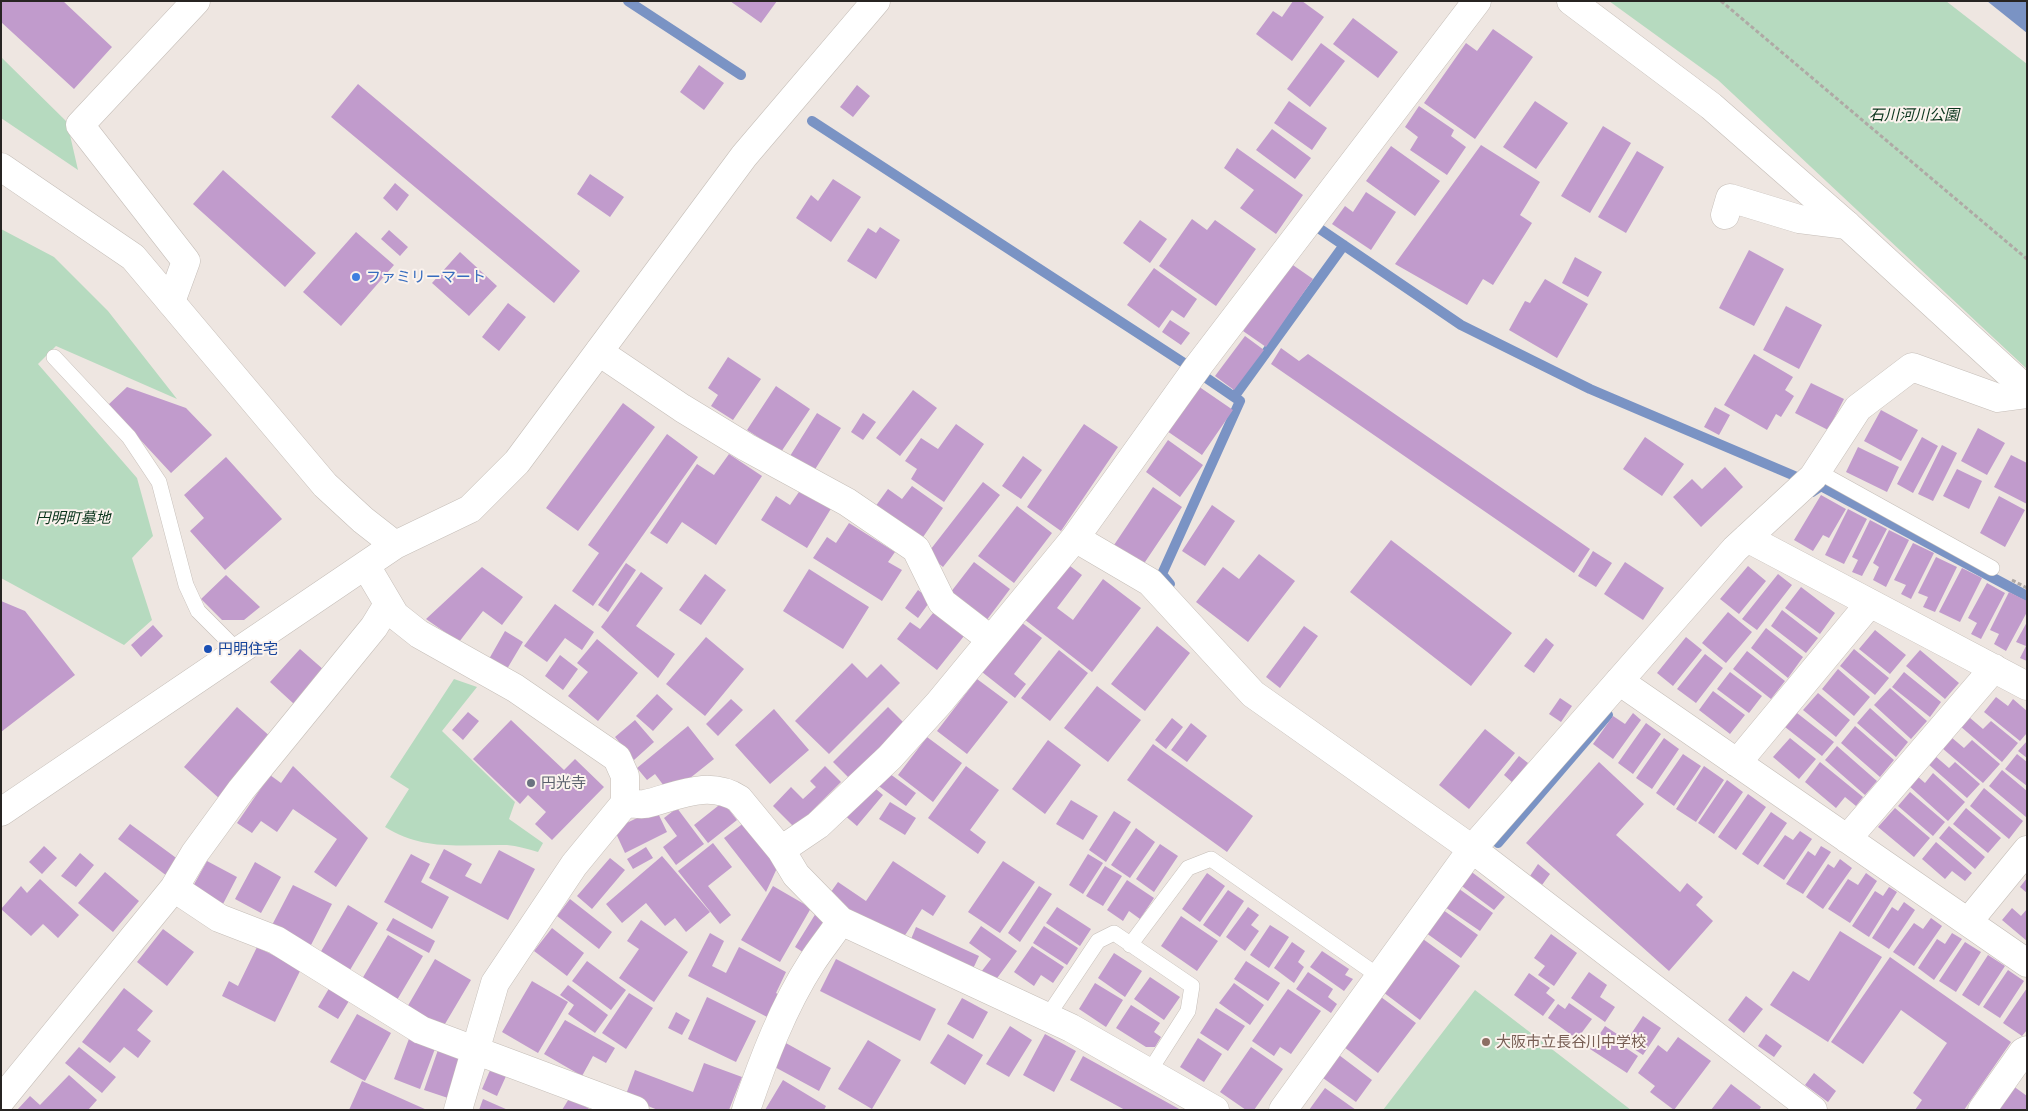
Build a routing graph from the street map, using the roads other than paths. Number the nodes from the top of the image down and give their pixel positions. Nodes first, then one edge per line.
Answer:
1 (196, 1) edge
2 (876, 1) edge
3 (1477, 1) edge
4 (1571, 1) edge
5 (1, 167) edge
6 (1725, 215) dead end
7 (1847, 225) junction
8 (171, 302) junction
9 (599, 352) junction
10 (54, 358) dead end
11 (2027, 390) edge
12 (2027, 394) edge
13 (1816, 471) junction
14 (1075, 538) junction
15 (1747, 538) junction
16 (395, 545) junction
17 (366, 566) junction
18 (1992, 568) dead end
19 (1870, 603) junction
20 (388, 604) junction
21 (990, 639) junction
22 (238, 652) junction
23 (1994, 668) junction
24 (1618, 682) junction
25 (2027, 686) edge
26 (1737, 763) junction
27 (625, 803) junction
28 (1, 812) edge
29 (1846, 838) junction
30 (1472, 849) junction
31 (781, 850) junction
32 (2027, 850) edge
33 (174, 888) junction
34 (841, 921) junction
35 (1968, 922) junction
36 (1130, 945) junction
37 (2027, 963) edge
38 (1380, 977) junction
39 (1047, 1016) junction
40 (475, 1049) junction
41 (2027, 1050) edge
42 (1149, 1072) junction
43 (1, 1100) edge
44 (458, 1110) edge
45 (635, 1110) edge
46 (746, 1110) edge
47 (1216, 1110) edge
48 (1283, 1110) edge
49 (1813, 1110) edge
50 (1982, 1110) edge

1 - 8 street
2 - 9 street
3 - 14 street
4 - 7 street
5 - 8 street
6 - 7 street
7 - 11 street
8 - 16 street
9 - 16 street
9 - 21 street
10 - 22 lane
12 - 13 street
13 - 15 street
13 - 18 lane
14 - 21 street
14 - 30 street
15 - 19 street
15 - 24 street
16 - 17 street
17 - 20 street
17 - 22 street
19 - 23 street
19 - 26 street
20 - 27 street
20 - 33 street
21 - 31 street
22 - 28 street
23 - 25 street
23 - 29 street
24 - 26 street
24 - 30 street
26 - 29 street
27 - 31 street
27 - 40 street
29 - 35 street
30 - 38 street
30 - 49 street
31 - 34 street
32 - 35 street
33 - 40 street
33 - 43 street
34 - 39 street
34 - 46 street
35 - 37 street
36 - 38 lane
36 - 39 lane
36 - 42 lane
38 - 48 street
39 - 42 street
40 - 44 street
40 - 45 street
41 - 50 street
42 - 47 street

